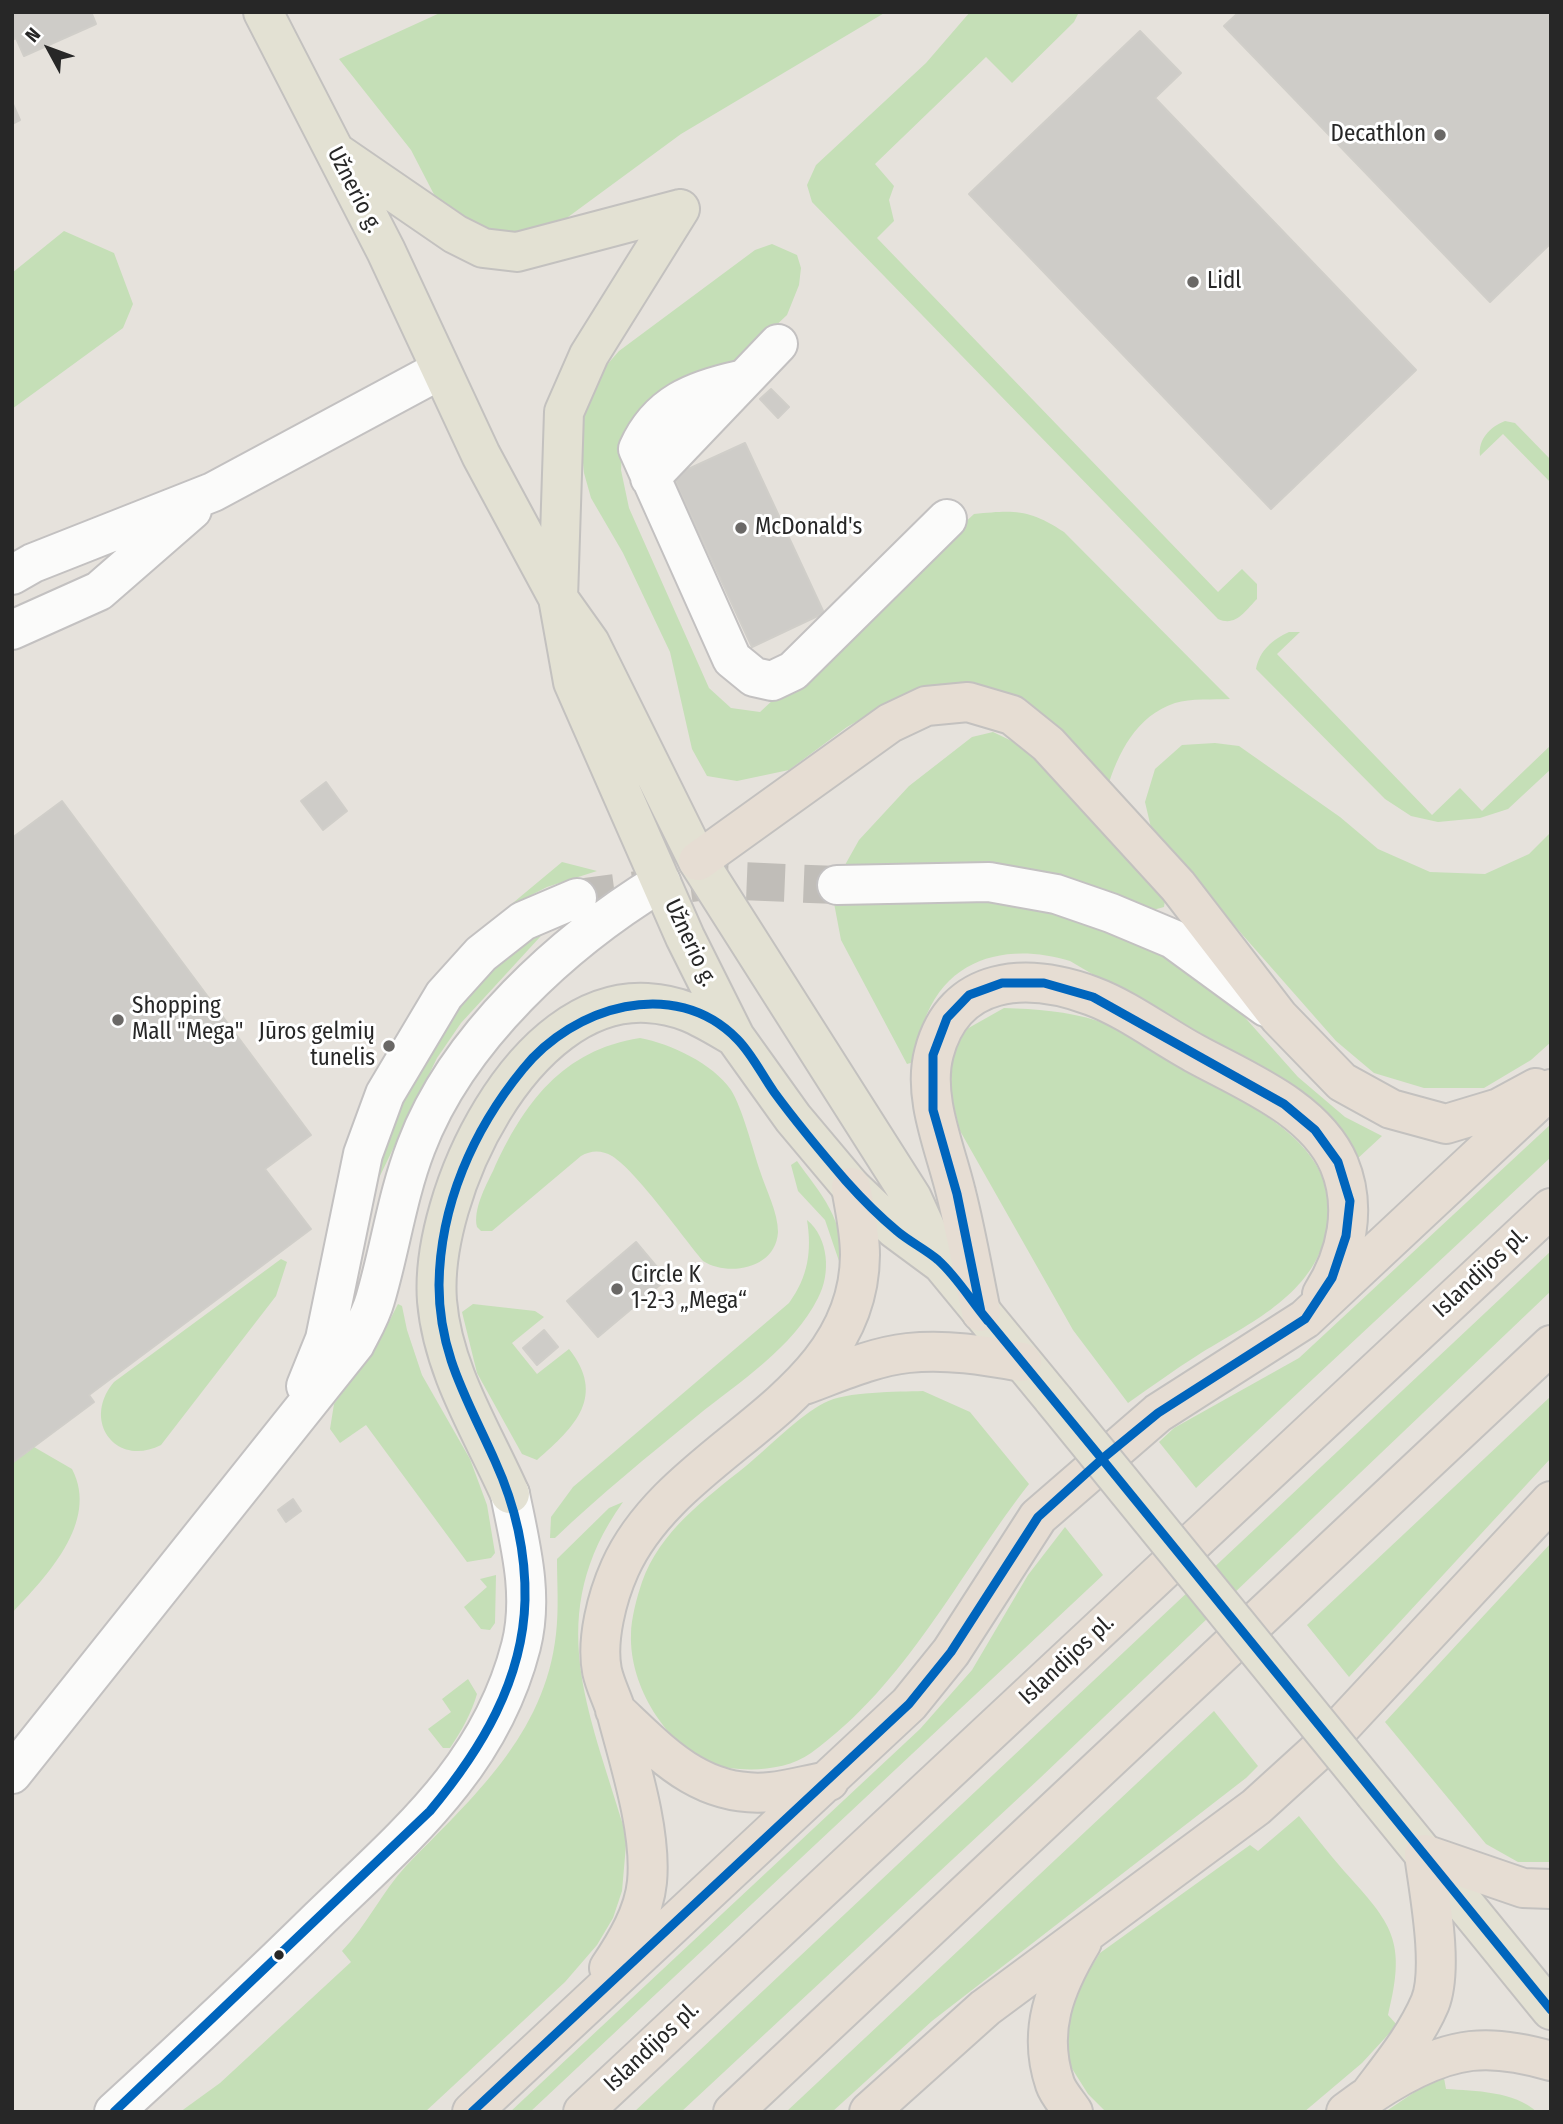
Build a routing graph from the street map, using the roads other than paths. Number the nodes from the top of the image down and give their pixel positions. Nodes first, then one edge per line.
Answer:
1 (263, 12) edge
2 (333, 150) junction
3 (778, 344) dead end
4 (440, 370) junction
5 (213, 492) junction
6 (947, 519) dead end
7 (12, 575) edge
8 (558, 598) junction
9 (12, 630) edge
10 (698, 861) junction
11 (661, 882) junction
12 (837, 885) tunnel mouth
13 (577, 898) tunnel mouth
14 (1279, 1017) junction
15 (735, 1037) junction
16 (1551, 1081) edge
17 (1551, 1089) edge
18 (851, 1187) junction
19 (1551, 1208) edge
20 (942, 1264) junction
21 (981, 1312) junction
22 (1305, 1320) junction
23 (1551, 1345) edge
24 (1022, 1362) junction
25 (803, 1385) junction
26 (293, 1419) junction
27 (510, 1494) joint
28 (1551, 1501) edge
29 (615, 1710) junction
30 (12, 1774) edge
31 (830, 1780) junction
32 (1424, 1854) junction
33 (1551, 1889) edge
34 (1092, 1926) junction
35 (1551, 2010) edge
36 (578, 2013) junction
37 (1551, 2061) edge
38 (1358, 2102) edge
39 (114, 2112) edge
40 (472, 2112) edge
41 (583, 2112) edge
42 (733, 2112) edge
43 (869, 2112) edge
44 (1073, 2112) edge

1 - 2 main road, Užnerio g.
2 - 4 main road, Užnerio g.
2 - 8 main road
3 - 6 street
4 - 5 street
4 - 8 main road, Užnerio g.
5 - 7 street
5 - 9 street
8 - 10 main road, Užnerio g.
8 - 11 main road, Užnerio g.
10 - 11 main road
10 - 14 highway
10 - 20 main road, Užnerio g.
11 - 15 main road, Užnerio g.
11 - 26 street
12 - 14 street
13 - 26 street
14 - 16 highway
15 - 18 main road, Užnerio g.
15 - 27 main road
17 - 22 highway
18 - 20 main road, Užnerio g.
18 - 25 highway
19 - 41 highway, Islandijos pl.
20 - 21 main road, Užnerio g.
21 - 22 highway
21 - 24 main road, Užnerio g.
22 - 31 highway
23 - 42 highway
24 - 25 highway
24 - 32 main road, Užnerio g., bridge
25 - 29 highway
26 - 30 street
27 - 39 street
28 - 34 highway
29 - 31 highway
29 - 36 highway
31 - 36 highway
32 - 33 highway
32 - 35 main road, Užnerio g.
32 - 38 highway
34 - 43 highway
34 - 44 highway
36 - 40 highway
37 - 38 highway

